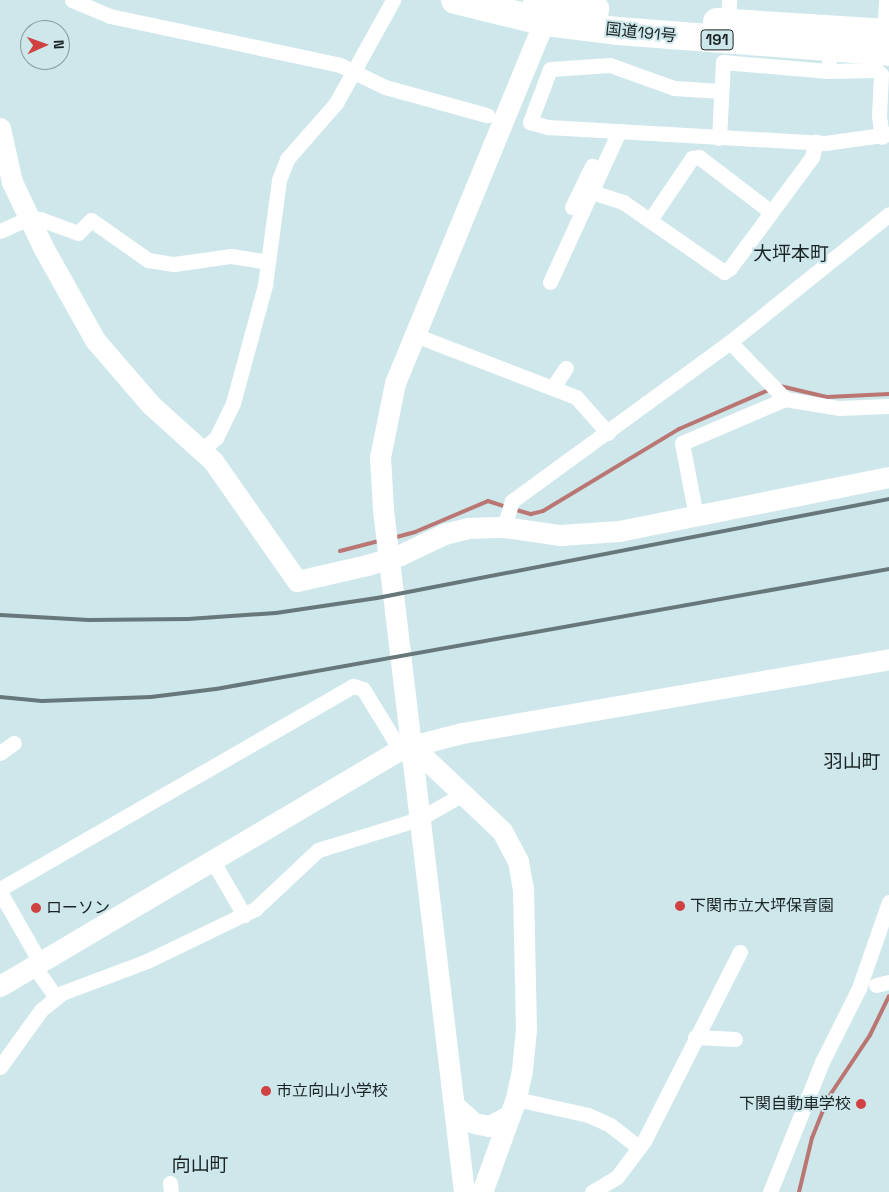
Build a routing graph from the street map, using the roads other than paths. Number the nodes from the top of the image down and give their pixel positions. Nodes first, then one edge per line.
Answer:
1 (72, 0) edge
2 (393, 0) edge
3 (454, 0) edge
4 (886, 0) edge
5 (547, 6) edge
6 (728, 11) edge
7 (887, 39) edge
8 (829, 60) junction
9 (355, 71) junction
10 (720, 91) junction
11 (487, 115) dead end
12 (0, 128) edge
13 (612, 131) junction
14 (886, 136) edge
15 (719, 138) junction
16 (816, 141) junction
17 (592, 192) junction
18 (572, 207) dead end
19 (771, 212) junction
20 (889, 214) edge
21 (29, 218) junction
22 (650, 220) junction
23 (0, 231) edge
24 (268, 262) junction
25 (549, 282) dead end
26 (415, 335) junction
27 (730, 342) junction
28 (566, 368) dead end
29 (553, 387) junction
30 (781, 397) junction
31 (889, 406) edge
32 (608, 433) junction
33 (202, 450) junction
34 (889, 477) edge
35 (696, 516) junction
36 (505, 522) junction
37 (889, 659) edge
38 (14, 743) dead end
39 (406, 749) junction
40 (0, 753) edge
41 (461, 795) junction
42 (212, 860) junction
43 (0, 891) edge
44 (889, 902) edge
45 (244, 914) junction
46 (740, 952) dead end
47 (37, 964) junction
48 (0, 986) edge
49 (56, 998) junction
50 (695, 1037) junction
51 (735, 1039) dead end
52 (0, 1067) edge
53 (454, 1104) junction
54 (513, 1107) junction
55 (639, 1148) junction
56 (783, 1160) junction
57 (464, 1192) edge
58 (482, 1192) edge
59 (592, 1192) edge
60 (770, 1192) edge
61 (778, 1192) edge

1 - 9 street
2 - 9 street
3 - 5 highway, 国道191号 / 191
4 - 7 street
5 - 6 highway, 国道191号 / 191
5 - 8 highway, 国道191号 / 191
5 - 26 street
6 - 7 highway, 国道191号 / 191
7 - 8 highway, 国道191号 / 191
8 - 10 street
8 - 14 street
9 - 11 street
9 - 24 street
10 - 13 street
10 - 15 street
12 - 21 street
13 - 15 street
13 - 17 street
13 - 18 street
14 - 16 street
15 - 16 street
16 - 19 street
17 - 22 street
17 - 25 street
19 - 22 street
19 - 22 street
20 - 27 street
21 - 23 street
21 - 24 street
21 - 33 street
24 - 33 street
26 - 29 street
26 - 53 street
27 - 30 street
27 - 32 street
28 - 29 street
29 - 32 street
30 - 31 street
30 - 35 street
32 - 36 street
33 - 36 street
34 - 35 street
35 - 36 street
37 - 39 street
38 - 40 street
39 - 41 street
39 - 42 street
39 - 43 street
41 - 45 street
41 - 54 street
42 - 45 street
42 - 47 street
43 - 47 street
44 - 56 street
45 - 49 street
46 - 50 street
47 - 48 street
47 - 49 street
49 - 52 street
50 - 51 street
50 - 55 street
53 - 54 street
53 - 57 street
54 - 55 street
54 - 58 street
55 - 59 street
56 - 60 street
56 - 61 street

